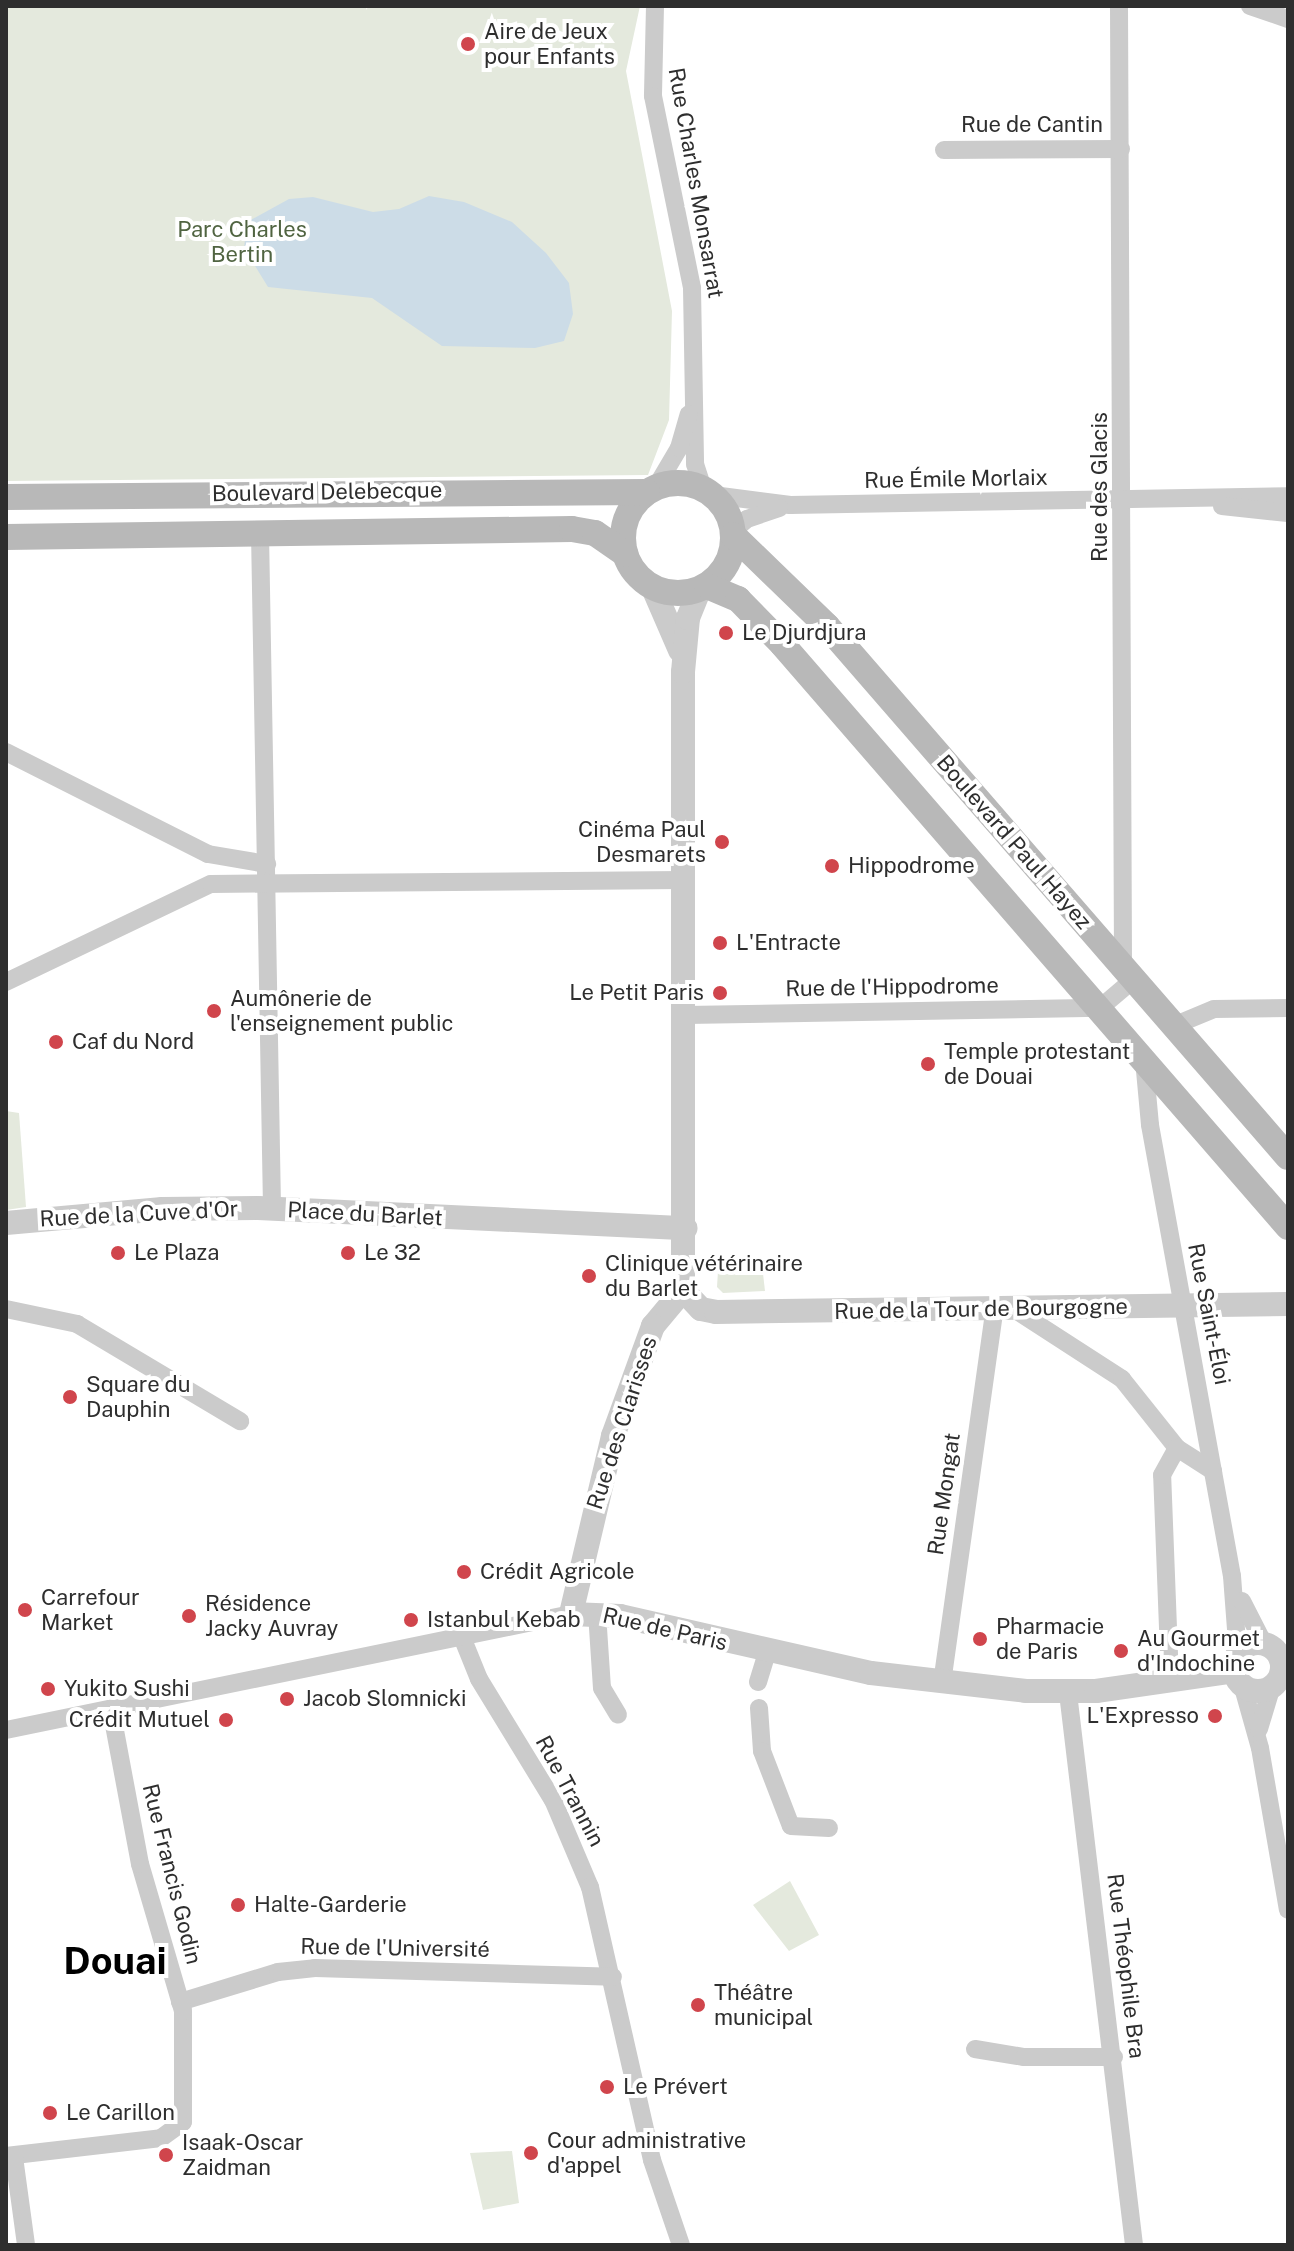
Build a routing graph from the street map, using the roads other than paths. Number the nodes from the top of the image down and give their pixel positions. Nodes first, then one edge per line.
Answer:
1 (655, 6) edge
2 (1119, 6) edge
3 (1250, 6) edge
4 (1288, 19) edge
5 (1121, 149) junction
6 (944, 150) dead end
7 (695, 368) junction
8 (652, 490) junction
9 (708, 492) junction
10 (1288, 496) edge
11 (6, 497) edge
12 (1124, 501) junction
13 (790, 505) junction
14 (1288, 513) edge
15 (260, 533) junction
16 (733, 533) junction
17 (6, 537) edge
18 (625, 554) junction
19 (653, 588) junction
20 (703, 588) junction
21 (683, 672) junction
22 (6, 752) edge
23 (267, 864) junction
24 (683, 880) junction
25 (267, 885) junction
26 (1128, 974) junction
27 (6, 982) edge
28 (1100, 1008) junction
29 (1288, 1008) edge
30 (686, 1015) junction
31 (1173, 1026) junction
32 (1144, 1060) junction
33 (1288, 1157) edge
34 (272, 1208) junction
35 (6, 1223) edge
36 (1288, 1227) edge
37 (686, 1228) junction
38 (683, 1290) junction
39 (1288, 1304) edge
40 (1183, 1306) junction
41 (6, 1309) edge
42 (1006, 1311) junction
43 (240, 1421) dead end
44 (1177, 1448) junction
45 (1213, 1471) junction
46 (1232, 1576) junction
47 (597, 1613) junction
48 (571, 1614) junction
49 (462, 1637) junction
50 (1275, 1645) edge
51 (767, 1653) junction
52 (1239, 1670) junction
53 (1170, 1680) junction
54 (1279, 1681) edge
55 (758, 1682) dead end
56 (942, 1683) junction
57 (1068, 1693) junction
58 (759, 1708) dead end
59 (111, 1709) junction
60 (618, 1715) dead end
61 (6, 1730) edge
62 (1260, 1748) junction
63 (829, 1828) dead end
64 (1288, 1910) edge
65 (613, 1977) junction
66 (180, 2002) junction
67 (975, 2049) dead end
68 (1114, 2057) junction
69 (10, 2157) edge
70 (26, 2245) edge
71 (681, 2245) edge
72 (1134, 2245) edge

1 - 7 street, Rue Charles Monsarrat
2 - 5 street, Rue des Glacis
3 - 4 street
5 - 6 street, Rue de Cantin
5 - 12 street, Rue des Glacis
7 - 8 street, Rue Charles Monsarrat
7 - 9 street, Rue Charles Monsarrat
8 - 9 main road
8 - 11 main road, Boulevard Delebecque
8 - 18 main road
9 - 13 street, Rue Émile Morlaix
9 - 16 main road
10 - 12 street
12 - 13 street, Rue Émile Morlaix
12 - 14 street
12 - 26 street, Rue des Glacis
13 - 16 street, Rue Émile Morlaix
15 - 17 main road, Boulevard Delebecque
15 - 18 main road, Boulevard Delebecque
15 - 23 street, Place du Barlet
16 - 20 main road
16 - 26 main road, Boulevard Paul Hayez
18 - 19 main road
19 - 20 main road
19 - 21 street
20 - 21 street
20 - 28 main road, Boulevard Paul Hayez
21 - 24 street
22 - 23 street
23 - 25 street, Place du Barlet
24 - 25 street
24 - 30 street
25 - 27 street
25 - 34 street, Place du Barlet
26 - 28 street
26 - 31 main road, Boulevard Paul Hayez
28 - 30 street, Rue de l'Hippodrome
28 - 32 main road, Boulevard Paul Hayez
29 - 31 street
30 - 37 street
31 - 33 main road, Boulevard Paul Hayez
32 - 36 main road, Boulevard Paul Hayez
32 - 40 street, Rue Saint-Éloi
34 - 35 street, Rue de la Cuve d'Or
34 - 37 street, Place du Barlet
37 - 38 street
38 - 42 street, Rue de la Tour de Bourgogne
38 - 48 street, Rue des Clarisses
39 - 40 street, Rue de la Tour de Bourgogne
40 - 42 street, Rue de la Tour de Bourgogne
40 - 45 street, Rue Saint-Éloi
41 - 43 street
42 - 44 street
42 - 56 street, Rue Mongat
44 - 45 street
44 - 53 street
45 - 46 street, Rue Saint-Éloi
46 - 50 street, Rue Saint-Éloi
46 - 52 street, Rue Saint-Éloi
47 - 48 street, Rue de Paris
47 - 51 street, Rue de Paris
47 - 60 street
48 - 49 street, Rue de Paris
49 - 59 street, Rue de Paris
49 - 65 street, Rue Trannin
50 - 52 street
50 - 54 street
51 - 55 street
51 - 56 street, Rue de Paris
52 - 53 street, Rue de Paris
52 - 54 street
52 - 62 street, Rue Saint-Éloi
53 - 57 street, Rue de Paris
54 - 62 street
56 - 57 street, Rue de Paris
57 - 68 street, Rue Théophile Bra
58 - 63 street
59 - 61 street, Rue de Paris
59 - 66 street, Rue Francis Godin
62 - 64 street
65 - 66 street, Rue de l'Université
65 - 71 street, Rue Trannin
66 - 69 street, Rue Francis Godin
67 - 68 street
68 - 72 street, Rue Théophile Bra
69 - 70 street

